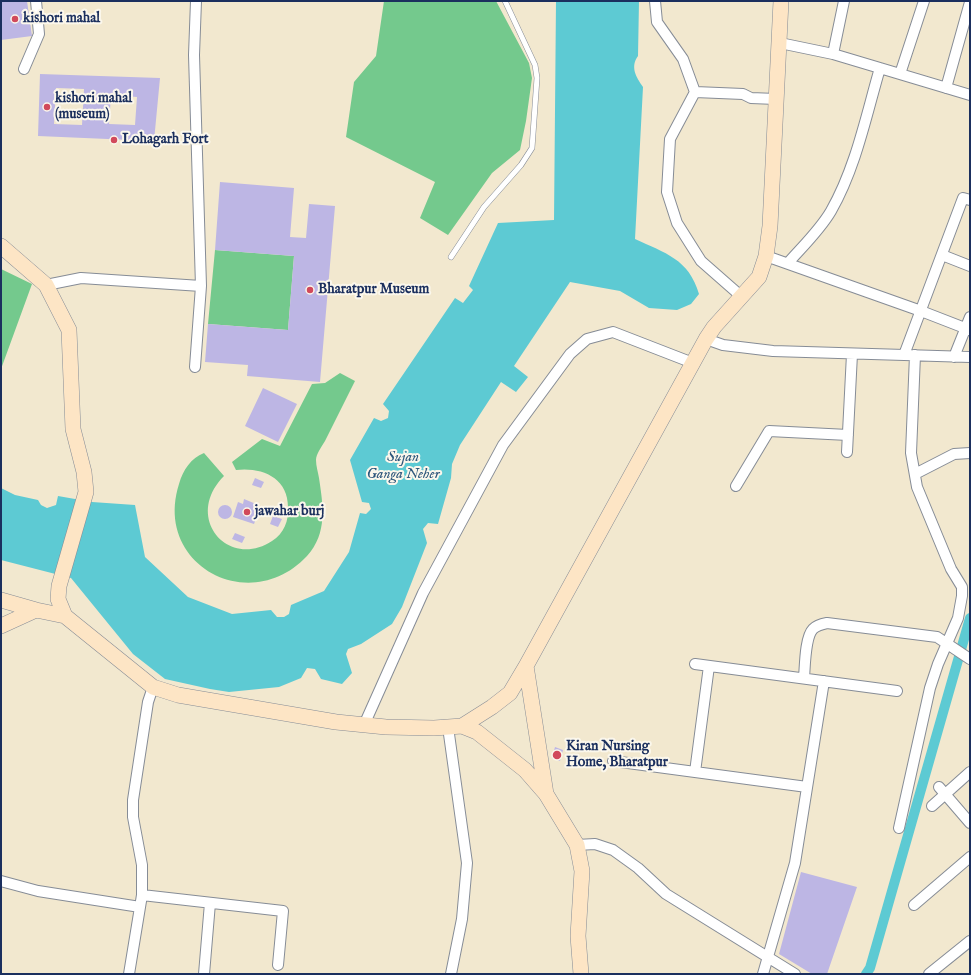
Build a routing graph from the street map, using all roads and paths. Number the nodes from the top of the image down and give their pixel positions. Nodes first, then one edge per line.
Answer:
1 (36, 1) edge
2 (196, 1) edge
3 (505, 1) edge
4 (655, 1) edge
5 (781, 1) edge
6 (844, 1) edge
7 (924, 1) edge
8 (970, 2) edge
9 (780, 43) junction
10 (833, 54) junction
11 (880, 68) junction
12 (24, 69) dead end
13 (900, 74) junction
14 (946, 88) junction
15 (695, 92) junction
16 (970, 95) edge
17 (776, 99) junction
18 (970, 200) edge
19 (1, 246) edge
20 (942, 255) junction
21 (766, 256) junction
22 (451, 257) dead end
23 (788, 263) junction
24 (970, 266) edge
25 (46, 285) junction
26 (201, 286) junction
27 (742, 297) junction
28 (921, 311) junction
29 (970, 317) edge
30 (968, 330) edge
31 (706, 339) junction
32 (852, 354) junction
33 (904, 355) junction
34 (915, 356) junction
35 (954, 357) junction
36 (970, 357) edge
37 (693, 363) junction
38 (195, 367) dead end
39 (848, 435) junction
40 (847, 452) dead end
41 (970, 453) edge
42 (915, 474) junction
43 (736, 486) dead end
44 (1, 600) edge
45 (36, 610) junction
46 (65, 616) junction
47 (1, 626) edge
48 (946, 643) junction
49 (969, 658) edge
50 (694, 664) dead end
51 (526, 666) junction
52 (709, 666) junction
53 (804, 678) junction
54 (824, 681) junction
55 (153, 687) junction
56 (897, 691) dead end
57 (364, 725) junction
58 (455, 726) junction
59 (613, 761) dead end
60 (695, 772) junction
61 (970, 772) edge
62 (807, 787) junction
63 (942, 790) junction
64 (546, 794) junction
65 (932, 806) dead end
66 (970, 823) edge
67 (899, 828) dead end
68 (577, 845) junction
69 (970, 857) edge
70 (1, 881) edge
71 (142, 895) junction
72 (210, 903) junction
73 (914, 905) dead end
74 (140, 906) junction
75 (970, 941) edge
76 (134, 944) junction
77 (768, 958) junction
78 (278, 965) dead end
79 (129, 974) edge
80 (132, 974) edge
81 (204, 974) edge
82 (451, 974) edge
83 (581, 974) edge
84 (763, 974) edge
85 (795, 974) edge
86 (929, 974) edge

1 - 12 street
2 - 26 street
3 - 22 lane
4 - 15 street
5 - 9 main road
6 - 10 street
7 - 13 street
8 - 14 street
9 - 10 street
9 - 17 main road
10 - 11 street
11 - 13 street
11 - 23 street
13 - 14 street
14 - 16 street
15 - 17 street
15 - 27 street
17 - 21 main road
18 - 20 street
19 - 25 main road
20 - 24 street
20 - 28 street
21 - 23 street
21 - 27 main road
23 - 28 street
25 - 26 street
25 - 46 main road
26 - 38 street
27 - 31 main road
28 - 30 street
28 - 33 street
29 - 30 street
30 - 35 street
31 - 32 street
31 - 37 main road
32 - 33 street
32 - 39 street
33 - 34 street
34 - 35 street
34 - 42 street
35 - 36 street
37 - 51 main road
37 - 57 street
39 - 40 street
39 - 43 street
41 - 42 street
42 - 48 street
44 - 45 main road
45 - 46 main road
45 - 47 main road
46 - 55 main road
48 - 49 street
48 - 53 street
48 - 67 street
50 - 52 street
51 - 58 main road
51 - 64 main road
52 - 53 street
52 - 60 street
53 - 54 street
54 - 56 street
54 - 62 street
55 - 57 main road
55 - 71 street
57 - 58 main road
58 - 64 main road
58 - 82 street
59 - 60 street
60 - 62 street
61 - 63 street
62 - 77 street
63 - 65 street
63 - 66 street
64 - 68 main road
68 - 77 street
68 - 83 main road
69 - 73 street
70 - 74 street
71 - 72 street
71 - 74 street
72 - 78 street
72 - 81 street
74 - 76 street
75 - 86 street
76 - 79 street
76 - 80 street
77 - 84 street
77 - 85 street

